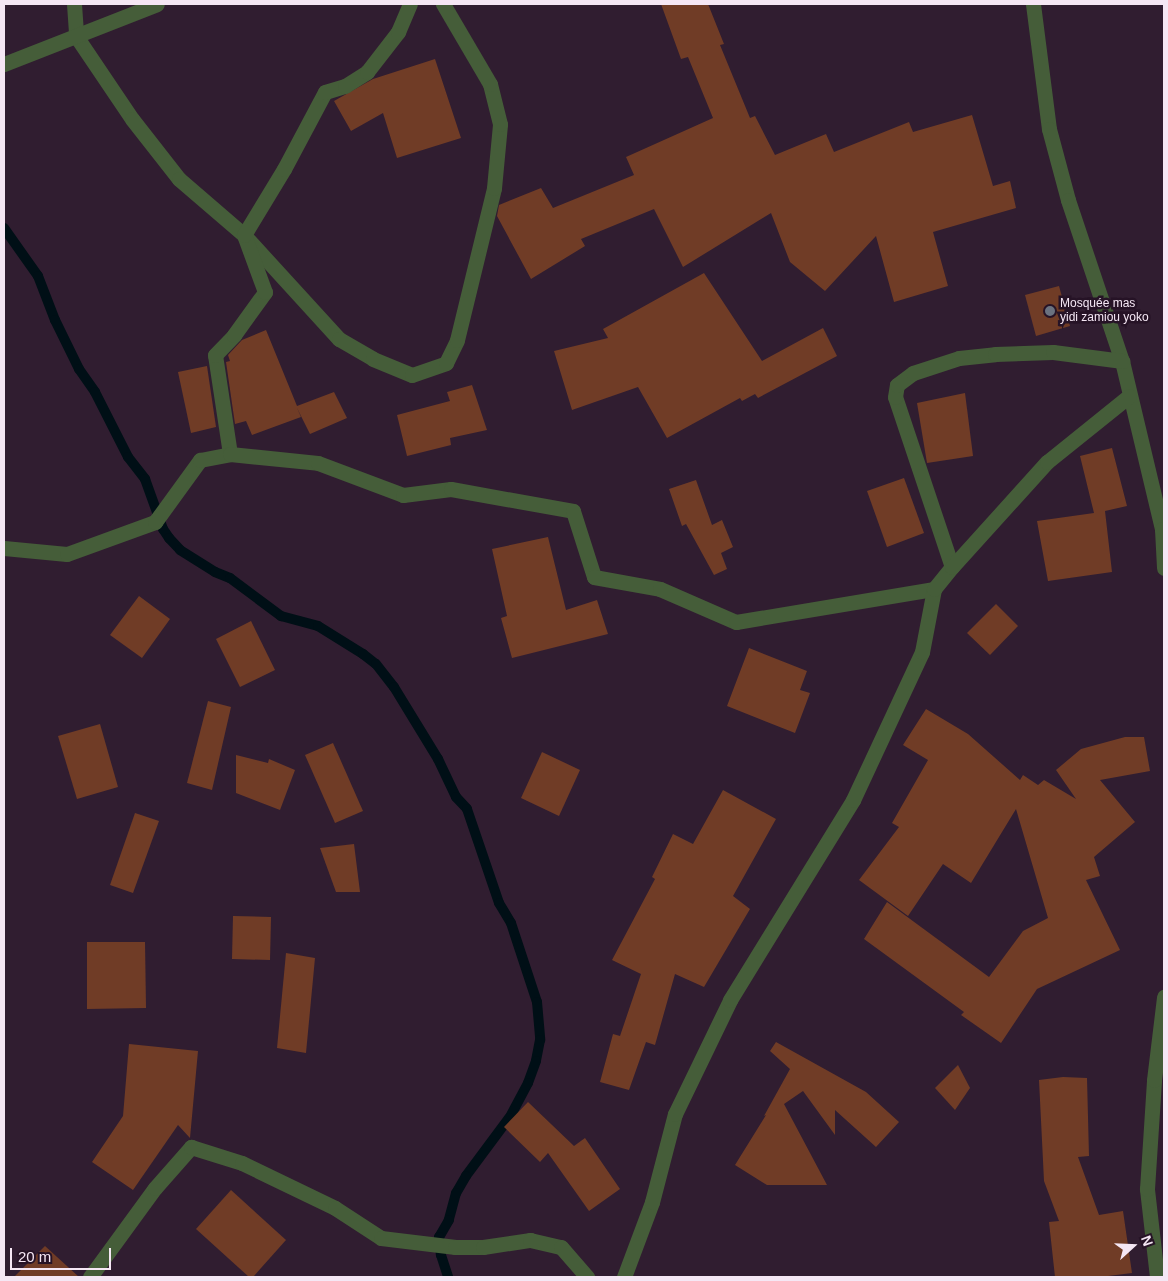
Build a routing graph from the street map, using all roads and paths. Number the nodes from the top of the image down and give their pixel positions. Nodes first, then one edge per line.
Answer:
1 (74, 4) edge
2 (157, 4) edge
3 (410, 4) edge
4 (442, 4) edge
5 (1033, 4) edge
6 (76, 36) junction
7 (4, 64) edge
8 (244, 235) junction
9 (1122, 361) junction
10 (1129, 396) junction
11 (230, 454) junction
12 (4, 548) edge
13 (952, 567) junction
14 (1164, 568) edge
15 (934, 590) junction
16 (1164, 997) edge
17 (90, 1277) edge
18 (586, 1277) edge
19 (624, 1277) edge
20 (1157, 1277) edge

1 - 6 street
2 - 6 street
3 - 8 street
4 - 8 street
5 - 9 street
6 - 7 street
6 - 8 street
8 - 11 street
9 - 10 street
9 - 13 street
10 - 13 street
10 - 14 street
11 - 12 street
11 - 15 street
13 - 15 street
15 - 19 street
16 - 20 street
17 - 18 street

